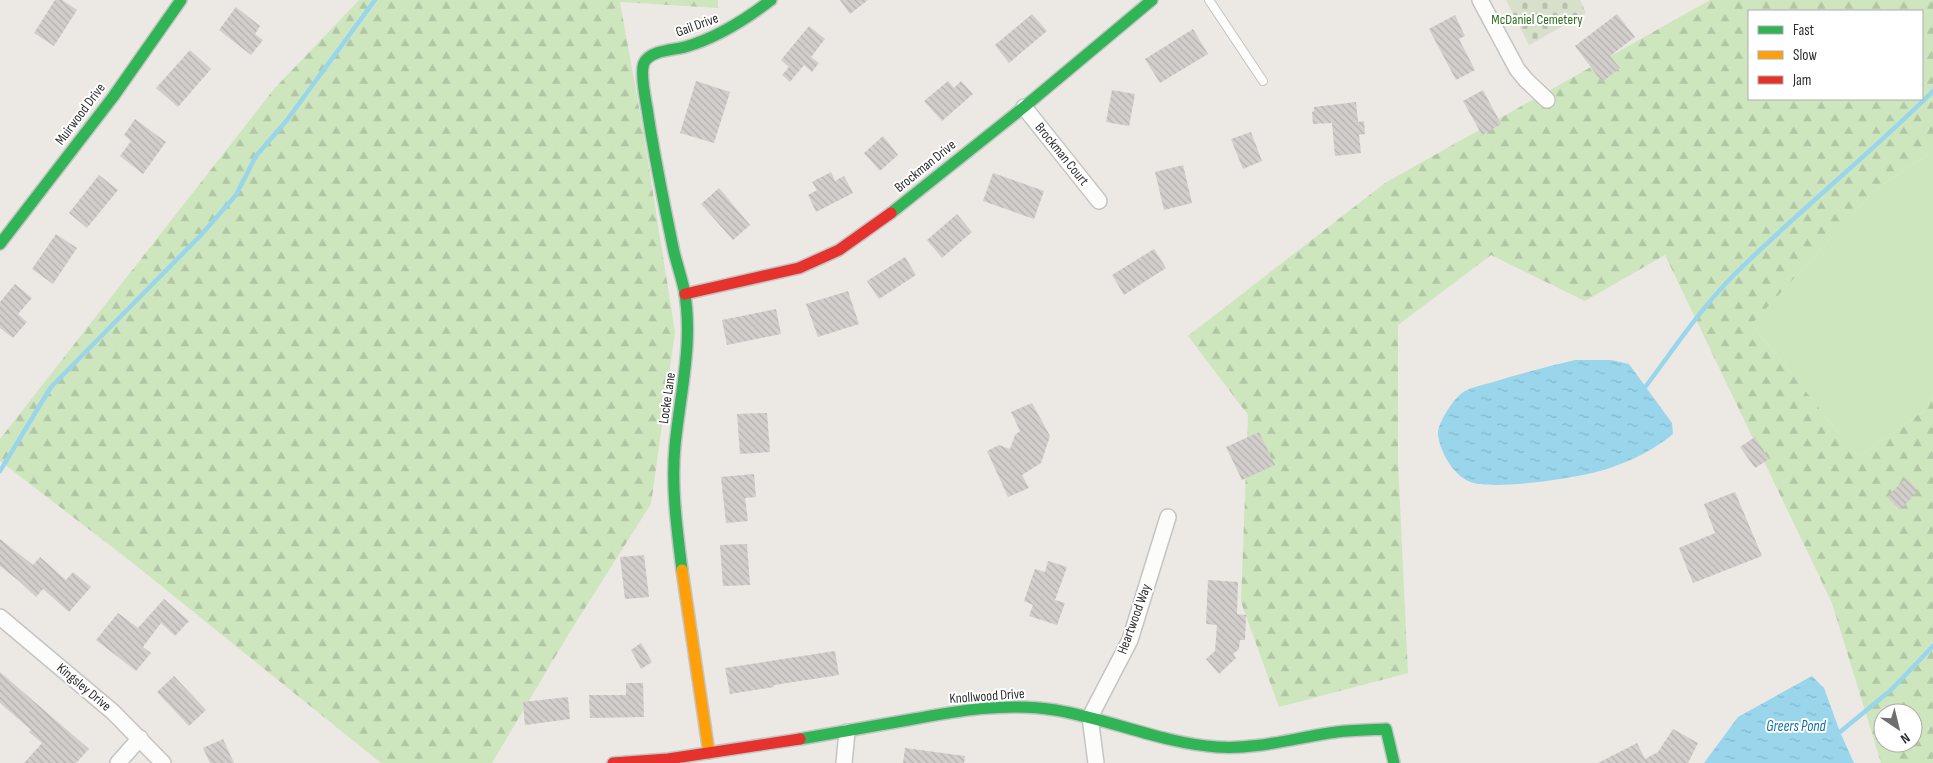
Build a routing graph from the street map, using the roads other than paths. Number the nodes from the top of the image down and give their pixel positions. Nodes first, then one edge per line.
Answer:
1 (181, 0) edge
2 (771, 0) edge
3 (1152, 0) edge
4 (1209, 0) edge
5 (1480, 0) edge
6 (655, 55) joint
7 (1263, 81) dead end
8 (1547, 100) dead end
9 (1024, 107) junction
10 (1099, 201) dead end
11 (0, 244) edge
12 (685, 294) junction
13 (1168, 517) dead end
14 (0, 617) edge
15 (1090, 717) junction
16 (846, 732) junction
17 (140, 738) junction
18 (709, 753) junction
19 (118, 763) edge
20 (163, 763) edge
21 (612, 763) edge
22 (844, 763) edge
23 (1096, 763) edge
24 (1394, 763) edge

1 - 11 street, Muirwood Drive
2 - 6 street, Gail Drive
3 - 9 street, Brockman Drive
4 - 7 lane
5 - 8 street
6 - 12 street, Locke Lane
9 - 10 street, Brockman Court
9 - 12 street, Brockman Drive
12 - 18 street, Locke Lane
13 - 15 street, Heartwood Way
14 - 17 street, Kingsley Drive
15 - 16 street, Knollwood Drive
15 - 23 street
15 - 24 street, Knollwood Drive
16 - 18 street, Knollwood Drive
16 - 22 street
17 - 19 street
17 - 20 street, Kingsley Drive
18 - 21 street, Knollwood Drive

